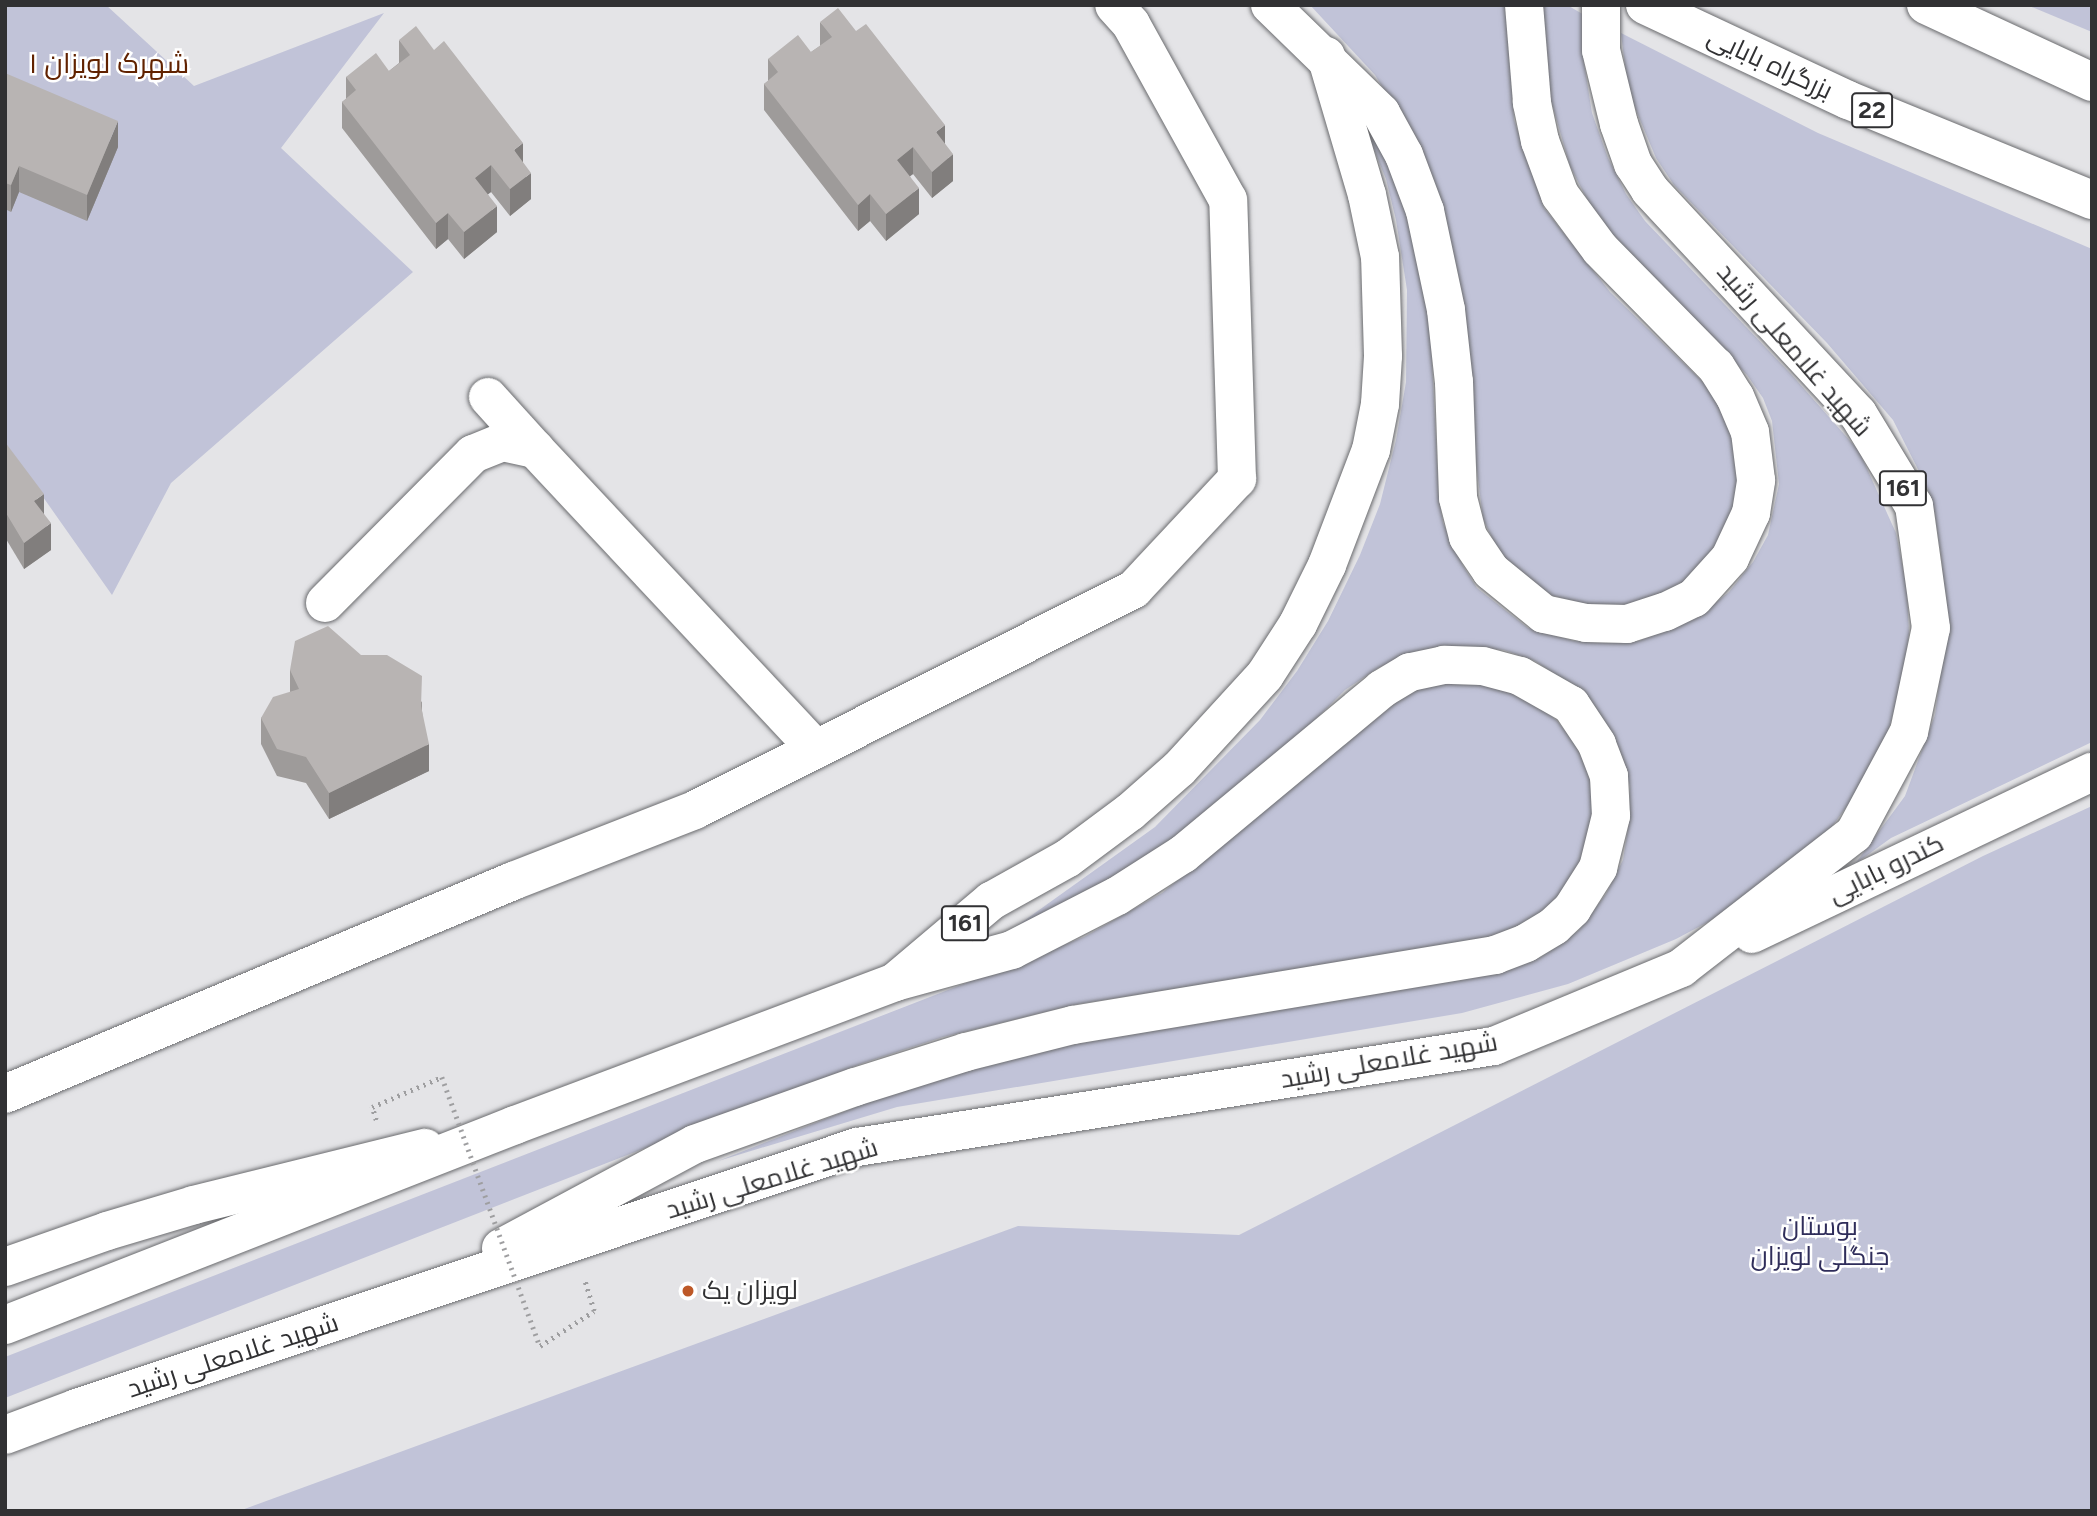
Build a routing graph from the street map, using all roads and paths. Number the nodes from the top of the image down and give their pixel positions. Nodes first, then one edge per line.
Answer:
1 (1114, 5) edge
2 (1270, 5) edge
3 (1524, 5) edge
4 (1601, 5) edge
5 (1926, 5) edge
6 (1650, 8) edge
7 (1326, 56) junction
8 (2092, 82) edge
9 (2092, 200) edge
10 (488, 397) dead end
11 (535, 449) junction
12 (325, 603) dead end
13 (816, 749) junction
14 (2092, 772) edge
15 (1681, 968) junction
16 (895, 982) junction
17 (5, 1094) edge
18 (372, 1107) dead end
19 (515, 1125) junction
20 (5, 1267) edge
21 (410, 1297) junction
22 (594, 1311) dead end
23 (5, 1325) edge
24 (5, 1435) edge

1 - 13 main road
2 - 7 main road
3 - 7 main road
4 - 15 main road, شهید غلامعلی رشید / 161
5 - 8 main road
6 - 9 main road, بزرگراه بابایی / 22
7 - 16 main road, 161
10 - 11 main road
11 - 12 main road
11 - 13 main road
13 - 17 main road
14 - 15 main road, کندرو بابایی
15 - 21 main road, شهید غلامعلی رشید / 161
16 - 19 main road, 161
16 - 21 main road
18 - 22 path, bridge
19 - 20 main road
19 - 23 main road, 161
21 - 24 main road, شهید غلامعلی رشید / 161

